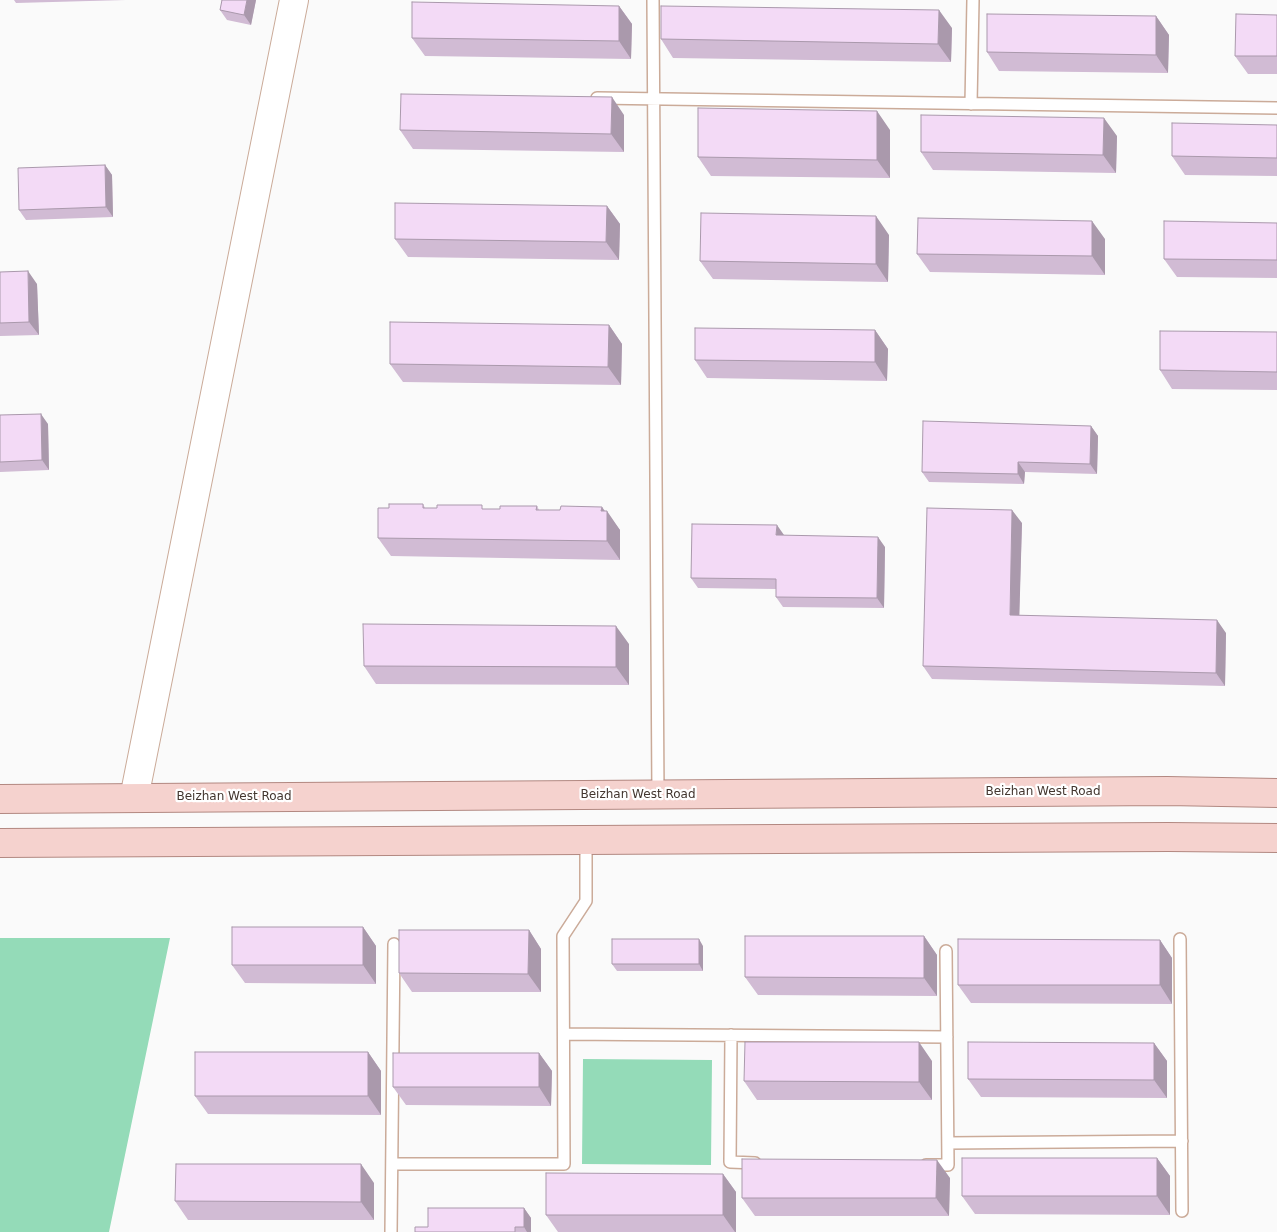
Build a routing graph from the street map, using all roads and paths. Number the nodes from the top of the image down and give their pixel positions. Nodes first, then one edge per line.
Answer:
1 (294, 0) edge
2 (654, 0) edge
3 (973, 0) edge
4 (582, 97) edge
5 (654, 99) junction
6 (971, 104) junction
7 (1277, 108) edge
8 (1277, 793) edge
9 (658, 795) junction
10 (134, 798) junction
11 (0, 799) edge
12 (1277, 838) edge
13 (586, 840) junction
14 (0, 843) edge
15 (1180, 938) dead end
16 (394, 944) dead end
17 (946, 951) dead end
18 (564, 1034) junction
19 (731, 1035) junction
20 (947, 1037) junction
21 (1182, 1141) junction
22 (948, 1143) junction
23 (769, 1163) edge
24 (392, 1164) junction
25 (918, 1165) edge
26 (1182, 1211) dead end
27 (391, 1232) edge

1 - 10 street
2 - 5 lane
3 - 6 lane
4 - 5 lane
5 - 6 lane
5 - 9 lane
6 - 7 lane
8 - 9 main road, Beizhan West Road
9 - 10 main road, Beizhan West Road
10 - 11 main road, Beizhan West Road
12 - 13 main road
13 - 14 main road
13 - 18 lane
15 - 21 lane
16 - 24 lane
17 - 20 lane
18 - 19 lane
18 - 24 lane
19 - 20 lane
19 - 23 lane
20 - 22 lane
21 - 22 lane
21 - 26 lane
22 - 25 lane
24 - 27 lane

